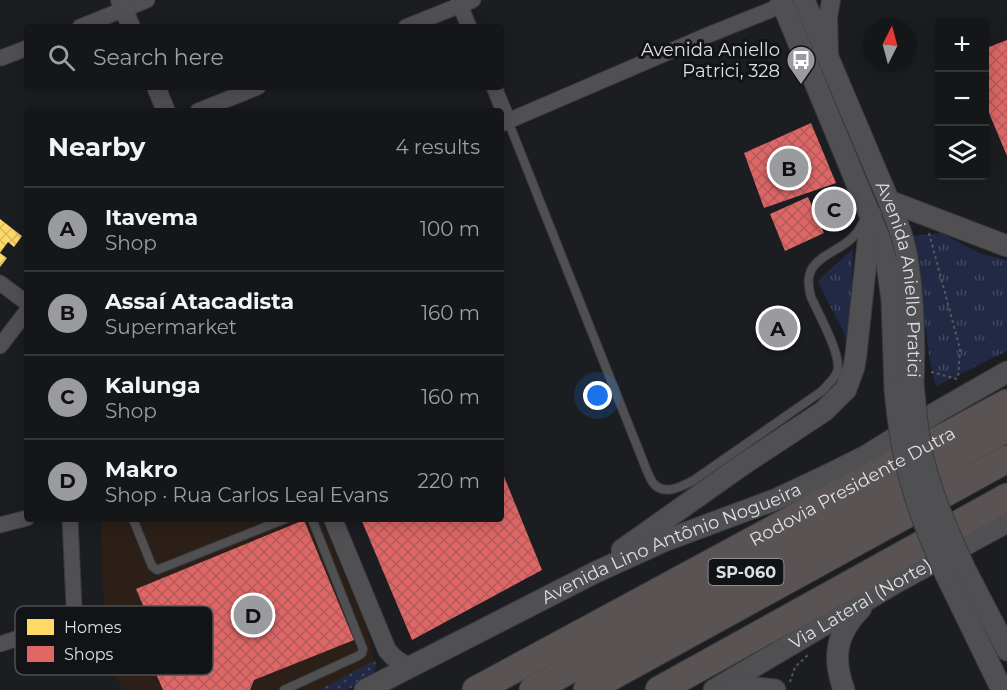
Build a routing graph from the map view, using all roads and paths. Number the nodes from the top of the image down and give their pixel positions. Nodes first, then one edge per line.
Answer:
1 (147, 0) edge
2 (804, 0) edge
3 (831, 0) edge
4 (464, 2) edge
5 (782, 3) edge
6 (122, 5) edge
7 (86, 24) edge
8 (130, 24) edge
9 (413, 24) edge
10 (468, 24) edge
11 (24, 49) edge
12 (1, 58) edge
13 (830, 64) junction
14 (157, 90) edge
15 (250, 90) edge
16 (495, 90) edge
17 (165, 108) edge
18 (206, 108) edge
19 (500, 108) edge
20 (504, 123) edge
21 (889, 201) junction
22 (869, 212) junction
23 (928, 232) dead end
24 (1007, 246) edge
25 (0, 283) edge
26 (24, 301) edge
27 (24, 315) edge
28 (0, 346) edge
29 (931, 371) dead end
30 (1007, 372) edge
31 (904, 387) junction
32 (1007, 403) edge
33 (1007, 428) edge
34 (866, 456) junction
35 (1007, 460) edge
36 (1007, 496) edge
37 (24, 519) edge
38 (70, 522) edge
39 (134, 522) edge
40 (277, 522) edge
41 (313, 522) edge
42 (334, 522) edge
43 (1007, 522) edge
44 (0, 525) edge
45 (704, 566) junction
46 (955, 571) junction
47 (596, 572) junction
48 (895, 583) junction
49 (73, 606) edge
50 (15, 639) edge
51 (0, 644) edge
52 (666, 646) junction
53 (387, 650) junction
54 (1007, 650) edge
55 (811, 652) dead end
56 (411, 667) junction
57 (374, 685) edge
58 (782, 687) edge
59 (284, 690) edge
60 (476, 690) edge
61 (533, 690) edge
62 (587, 690) edge
63 (616, 690) edge
64 (658, 690) edge
65 (714, 690) edge
66 (727, 690) edge
67 (844, 690) edge
68 (1002, 690) edge

1 - 6 street
2 - 13 main road, Avenida Aniello Pratici
3 - 13 street
4 - 9 street
4 - 10 street
5 - 20 street
5 - 22 main road, Avenida Aniello Pratici
6 - 7 street
6 - 8 street
11 - 12 street
13 - 21 main road, Avenida Aniello Pratici
14 - 17 street
15 - 18 street
16 - 19 street
20 - 22 lane
21 - 24 main road
21 - 31 main road, Avenida Aniello Pratici
22 - 31 main road, Avenida Aniello Pratici
22 - 47 main road
23 - 29 path
25 - 26 street
27 - 28 street
30 - 34 main road, Avenida Lino Antônio Nogueira
31 - 46 main road, Avenida Aniello Pratici, bridge
32 - 45 highway, Rodovia Presidente Dutra / SP-060
33 - 61 highway, Rodovia Presidente Dutra / SP-060
34 - 45 highway
34 - 47 main road, Avenida Lino Antônio Nogueira
35 - 52 highway, SP-060
36 - 64 highway
37 - 44 street
38 - 49 street
39 - 40 lane
41 - 59 lane
42 - 53 street
43 - 48 main road, Via Lateral (Norte)
45 - 60 highway, Rodovia Presidente Dutra / SP-060
46 - 54 main road
46 - 68 main road
47 - 56 main road, Avenida Lino Antônio Nogueira
48 - 65 main road, Via Lateral (Norte)
48 - 67 main road
50 - 51 street
52 - 62 highway, SP-060
52 - 63 highway
53 - 56 street
53 - 57 street
55 - 58 path
56 - 57 main road, Avenida Lino Antônio Nogueira
58 - 66 main road

